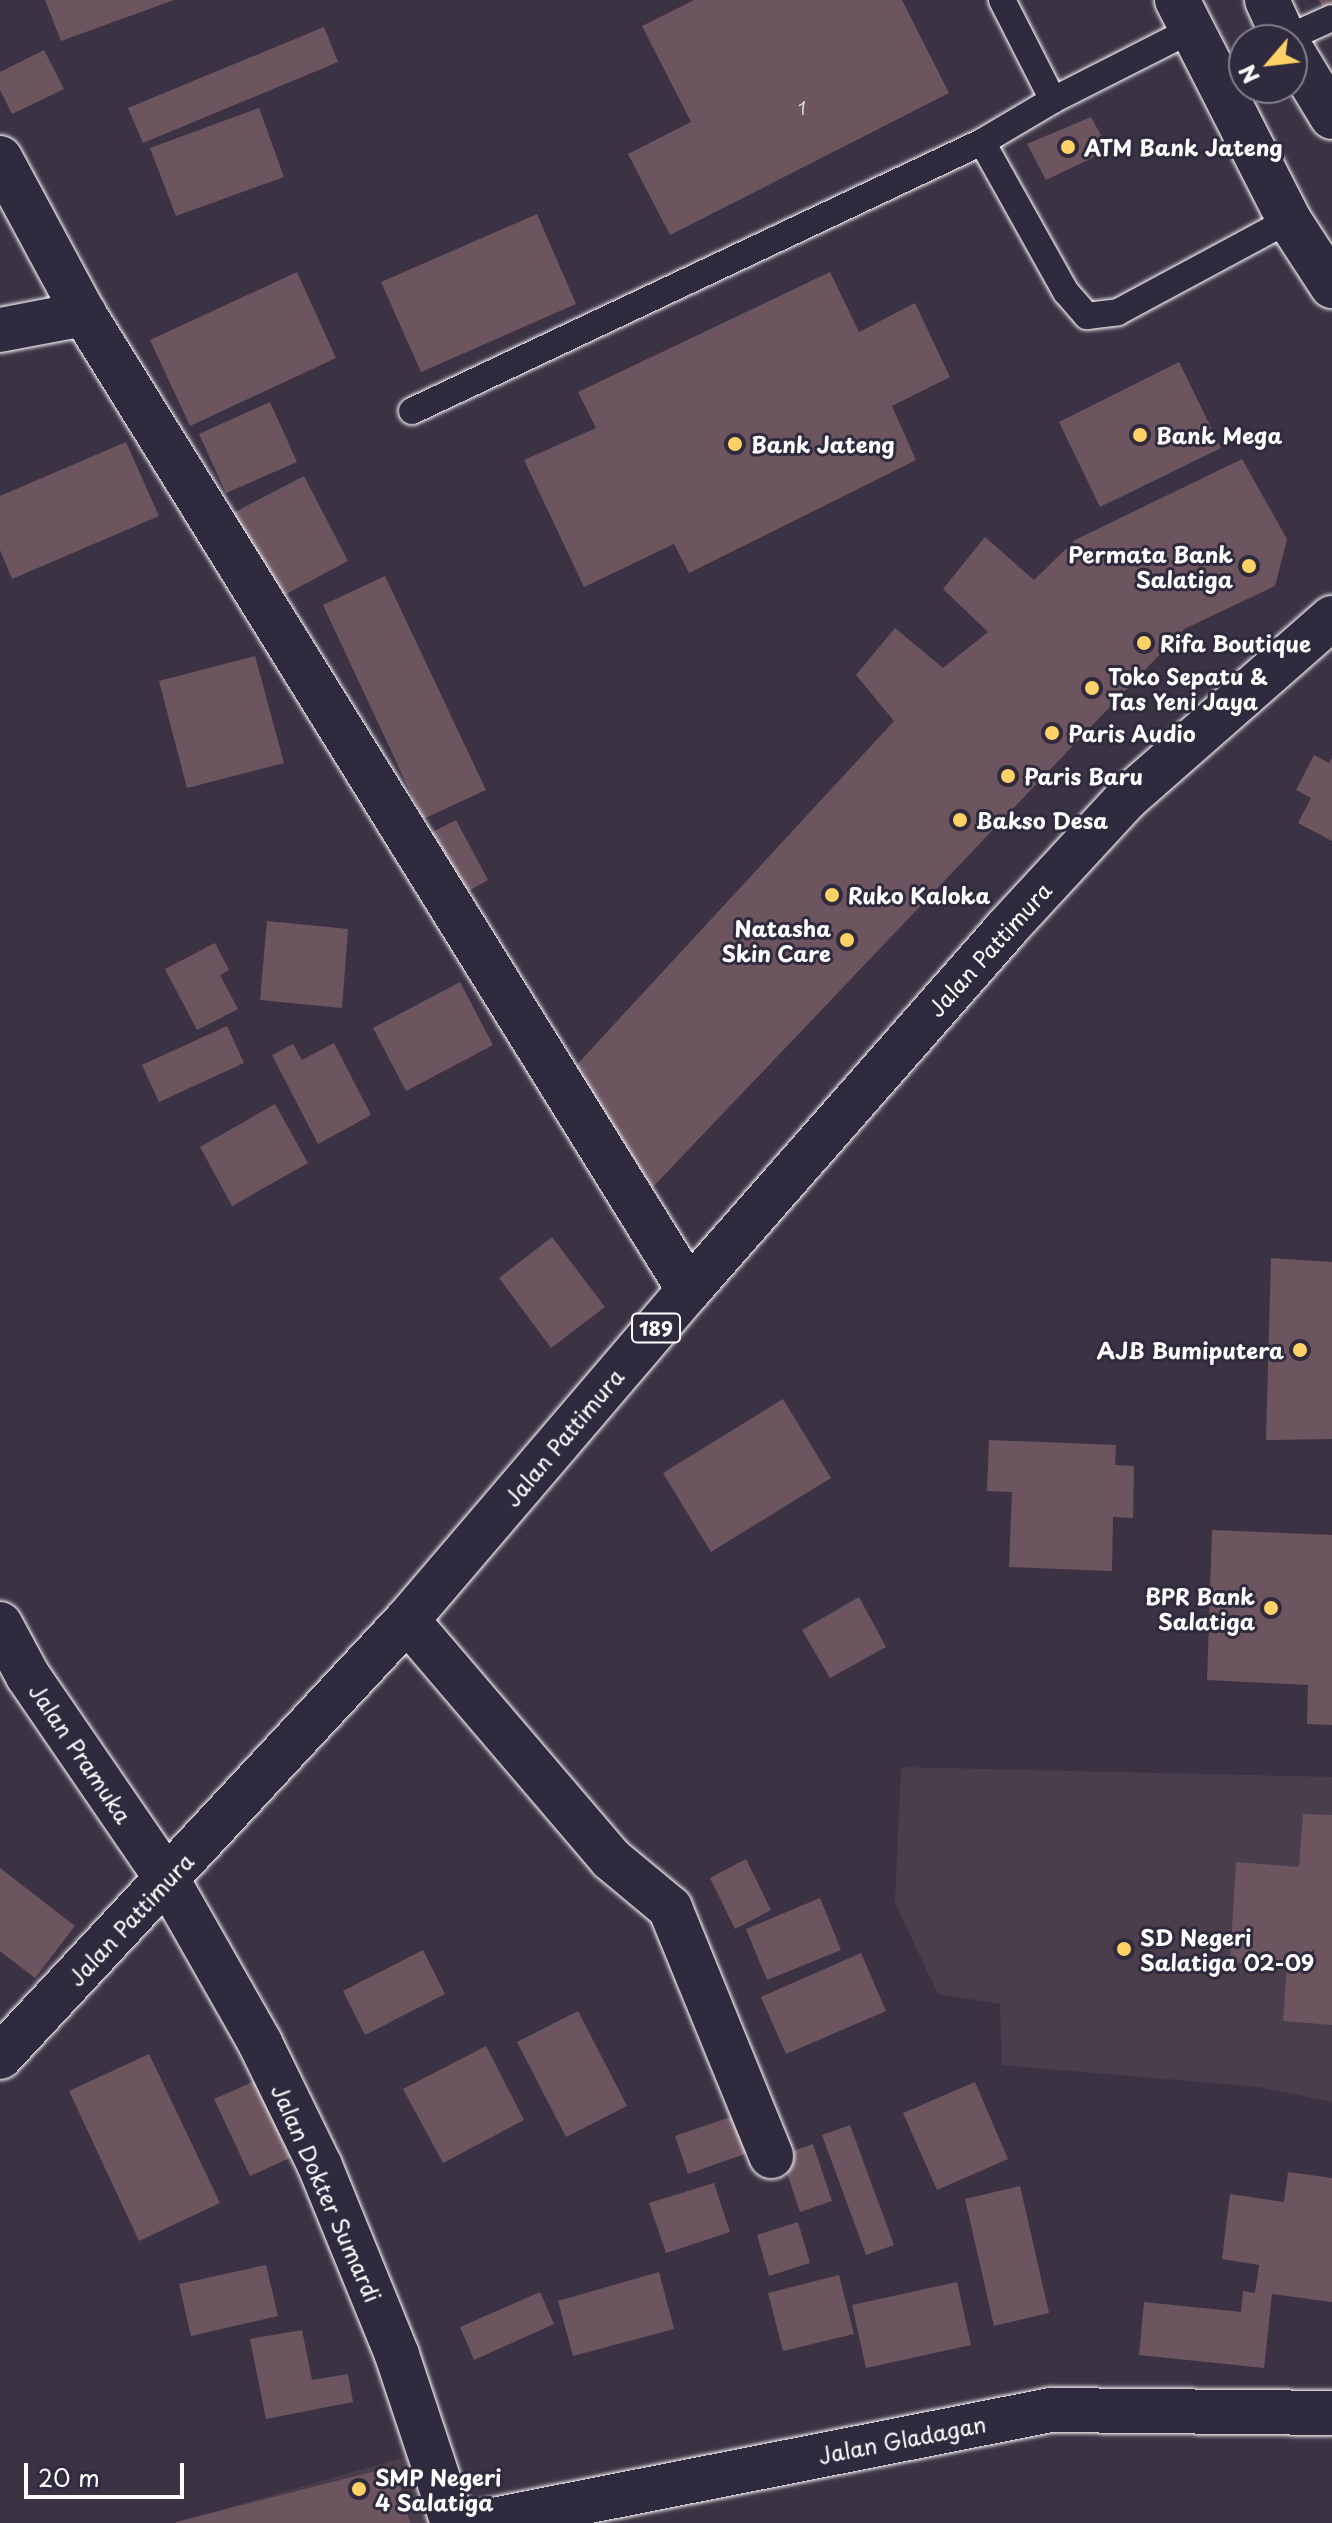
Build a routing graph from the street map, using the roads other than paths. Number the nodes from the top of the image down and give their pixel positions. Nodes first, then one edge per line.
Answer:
1 (1002, 0) edge
2 (1267, 0) edge
3 (1184, 15) edge
4 (1332, 18) edge
5 (1278, 24) edge
6 (1308, 29) edge
7 (1308, 77) edge
8 (1053, 100) junction
9 (1332, 117) edge
10 (982, 142) junction
11 (0, 158) edge
12 (1289, 220) junction
13 (1332, 286) edge
14 (84, 314) junction
15 (0, 330) edge
16 (412, 411) dead end
17 (1332, 618) edge
18 (689, 1290) junction
19 (407, 1620) junction
20 (0, 1624) edge
21 (167, 1879) junction
22 (0, 2057) edge
23 (771, 2156) dead end
24 (1332, 2413) edge
25 (453, 2523) edge
26 (478, 2523) edge

1 - 8 lane
2 - 5 street
3 - 8 lane
3 - 12 street
4 - 6 lane
7 - 9 street
8 - 10 lane
10 - 12 lane
10 - 16 lane
11 - 14 street
12 - 13 street
14 - 15 street
14 - 18 street
17 - 18 street, Jalan Pattimura / 189
18 - 19 street, Jalan Pattimura / 189
19 - 21 street, Jalan Pattimura / 189
19 - 23 street
20 - 21 street, Jalan Pramuka
21 - 22 street, Jalan Pattimura / 189
21 - 25 street, Jalan Dokter Sumardi
24 - 26 street, Jalan Gladagan

